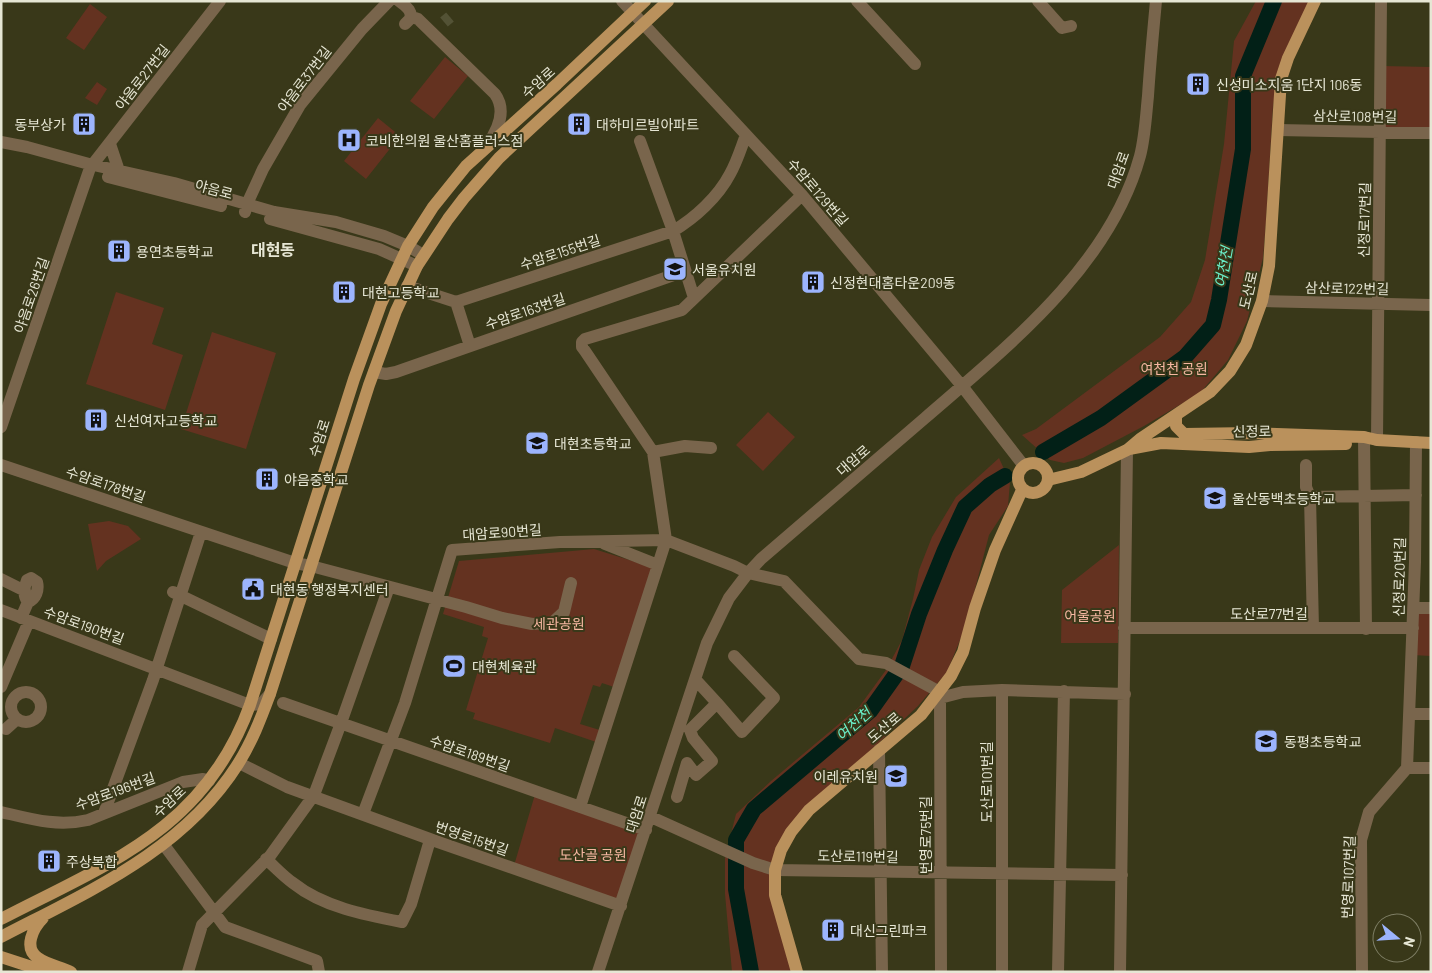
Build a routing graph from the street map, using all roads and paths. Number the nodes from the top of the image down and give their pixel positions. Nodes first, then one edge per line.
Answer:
1 (220, 1) edge
2 (389, 1) edge
3 (399, 1) edge
4 (622, 1) edge
5 (645, 1) edge
6 (668, 1) edge
7 (857, 1) edge
8 (1038, 1) edge
9 (1156, 1) edge
10 (1315, 1) edge
11 (1380, 1) edge
12 (634, 12) junction
13 (644, 24) junction
14 (1071, 26) dead end
15 (914, 64) dead end
16 (1278, 130) junction
17 (1380, 130) junction
18 (1431, 132) edge
19 (746, 134) junction
20 (640, 141) dead end
21 (1, 142) edge
22 (110, 144) junction
23 (1, 149) edge
24 (481, 152) junction
25 (91, 168) junction
26 (119, 171) junction
27 (802, 195) junction
28 (246, 208) junction
29 (673, 230) junction
30 (408, 246) junction
31 (402, 258) junction
32 (420, 261) junction
33 (685, 270) junction
34 (407, 286) junction
35 (694, 298) junction
36 (1262, 301) junction
37 (456, 302) junction
38 (1378, 304) junction
39 (1431, 305) edge
40 (470, 346) junction
41 (374, 372) junction
42 (962, 386) junction
43 (1176, 415) junction
44 (1, 427) edge
45 (1153, 430) junction
46 (1184, 434) junction
47 (1377, 440) junction
48 (1364, 441) junction
49 (1416, 442) junction
50 (1431, 443) edge
51 (711, 448) dead end
52 (1127, 450) junction
53 (653, 452) junction
54 (1020, 461) junction
55 (1, 465) edge
56 (1306, 465) dead end
57 (1048, 480) junction
58 (1022, 490) junction
59 (1365, 495) junction
60 (1416, 495) junction
61 (1310, 497) junction
62 (201, 532) junction
63 (666, 540) junction
64 (601, 542) junction
65 (295, 563) junction
66 (658, 565) junction
67 (311, 566) junction
68 (748, 573) junction
69 (1, 579) edge
70 (571, 582) dead end
71 (389, 587) junction
72 (177, 594) junction
73 (437, 600) junction
74 (1414, 608) junction
75 (1431, 608) edge
76 (1, 610) edge
77 (25, 619) junction
78 (1124, 628) junction
79 (1313, 628) junction
80 (1413, 628) junction
81 (1366, 629) junction
82 (271, 639) junction
83 (734, 656) dead end
84 (157, 668) junction
85 (695, 679) junction
86 (1, 687) edge
87 (1002, 690) junction
88 (1064, 691) junction
89 (1, 693) edge
90 (270, 694) junction
91 (1125, 694) junction
92 (939, 695) junction
93 (15, 697) junction
94 (283, 703) dead end
95 (717, 703) junction
96 (250, 705) junction
97 (1409, 714) junction
98 (1431, 714) edge
99 (17, 719) junction
100 (341, 723) junction
101 (6, 729) dead end
102 (693, 738) junction
103 (390, 741) junction
104 (879, 750) junction
105 (239, 763) junction
106 (687, 763) junction
107 (1407, 768) junction
108 (1431, 768) edge
109 (209, 781) junction
110 (314, 795) junction
111 (676, 797) dead end
112 (580, 807) junction
113 (1, 812) edge
114 (104, 813) junction
115 (363, 814) junction
116 (651, 817) junction
117 (646, 830) junction
118 (430, 840) junction
119 (164, 845) junction
120 (266, 859) junction
121 (775, 870) junction
122 (881, 872) junction
123 (940, 872) junction
124 (1001, 873) junction
125 (1061, 873) junction
126 (1122, 875) junction
127 (621, 906) junction
128 (50, 912) junction
129 (215, 913) junction
130 (1, 919) edge
131 (1, 937) edge
132 (1, 957) edge
133 (47, 972) edge
134 (71, 972) edge
135 (188, 972) edge
136 (319, 972) edge
137 (598, 972) edge
138 (797, 972) edge
139 (882, 972) edge
140 (941, 972) edge
141 (1002, 972) edge
142 (1058, 972) edge
143 (1120, 972) edge
144 (1362, 972) edge

1 - 22 street, 야음로27번길
2 - 28 street, 야음로37번길
3 - 24 street
4 - 12 street, 수암로129번길
5 - 12 main road, 수암로
6 - 13 main road, 수암로
7 - 15 street
8 - 14 street
9 - 42 street, 대암로
10 - 16 main road, 도산로
11 - 17 street, 신정로17번길
12 - 13 street, 수암로129번길
12 - 24 main road, 수암로
13 - 19 street, 수암로129번길
13 - 32 main road, 수암로
16 - 17 street, 삼산로108번길
16 - 36 main road, 도산로
17 - 18 street, 삼산로108번길
17 - 38 street, 신정로17번길
19 - 27 street, 수암로129번길
19 - 29 street, 수암로155번길
20 - 29 street
21 - 25 street
22 - 25 street, 야음로27번길
22 - 26 street
23 - 25 street, 야음로
24 - 30 main road, 수암로
25 - 26 street, 야음로
25 - 28 street, 야음로
25 - 44 street, 야음로26번길
26 - 28 street, 야음로
27 - 35 street
27 - 42 street, 수암로129번길
28 - 30 street, 야음로
28 - 31 street, 야음로
29 - 33 street
29 - 37 street, 수암로155번길
30 - 31 main road, 수암로
30 - 32 street, 야음로
31 - 32 street, 야음로
31 - 65 main road, 수암로
32 - 34 main road, 수암로
33 - 35 street
33 - 40 street, 수암로163번길
34 - 37 street
34 - 41 main road, 수암로
35 - 53 street
36 - 38 street, 삼산로122번길
36 - 43 main road, 도산로
37 - 40 street
38 - 39 street, 삼산로122번길
38 - 47 street, 신정로17번길
40 - 41 street, 수암로163번길
41 - 67 main road, 수암로
42 - 54 street, 수암로129번길
42 - 68 street, 대암로
43 - 45 main road, 도산로
43 - 46 main road
45 - 46 main road, 신정로
45 - 52 main road, 도산로
46 - 48 main road, 신정로
47 - 48 main road, 신정로
47 - 49 main road, 신정로
48 - 52 main road, 신정로
48 - 59 street
49 - 50 main road, 신정로
49 - 60 street, 신정로20번길
51 - 53 street
52 - 57 main road, 도산로
52 - 78 street
53 - 63 street
54 - 57 main road
54 - 58 main road
55 - 62 street, 수암로178번길
56 - 61 street
57 - 58 main road
58 - 92 main road, 도산로
59 - 60 street
59 - 61 street
59 - 81 street
60 - 74 street, 신정로20번길
61 - 79 street
62 - 65 street, 수암로178번길
62 - 72 street
63 - 64 street, 대암로90번길
63 - 66 street
63 - 68 street, 대암로90번길
64 - 66 street
64 - 73 street, 대암로90번길
65 - 67 street, 수암로178번길
65 - 82 main road, 수암로
66 - 112 street
67 - 71 street
67 - 90 main road, 수암로
68 - 85 street, 대암로
68 - 92 street, 대암로90번길
69 - 77 street
70 - 73 street
71 - 73 street
71 - 100 street
72 - 82 street
72 - 84 street
73 - 103 street, 대암로90번길
74 - 75 street
74 - 80 street, 신정로20번길
76 - 77 street, 수암로190번길
77 - 84 street, 수암로190번길
77 - 86 street
78 - 79 street, 도산로77번길
78 - 91 street
79 - 81 street, 도산로77번길
80 - 81 street, 도산로77번길
80 - 97 street, 신정로20번길
82 - 96 main road, 수암로
83 - 95 street
84 - 96 street, 수암로190번길
84 - 114 street
85 - 95 street
85 - 116 street, 대암로
87 - 88 street
87 - 92 street
87 - 124 street, 도산로101번길
88 - 91 street
88 - 125 street
89 - 93 street
90 - 96 street
90 - 105 main road, 수암로
91 - 126 street
92 - 104 main road, 도산로
92 - 123 street, 번영로75번길
93 - 99 street
93 - 99 street
94 - 100 street, 수암로189번길
95 - 102 street
96 - 109 main road, 수암로
97 - 98 street
97 - 107 street, 신정로20번길
99 - 101 street
100 - 103 street, 수암로189번길
100 - 110 street
102 - 106 street
102 - 106 street
103 - 112 street, 수암로189번길
103 - 115 street, 대암로90번길
104 - 121 main road, 도산로
104 - 122 street
105 - 110 street, 번영로15번길
105 - 119 main road, 수암로
106 - 111 street
107 - 108 street
107 - 144 street, 번영로107번길
109 - 114 street, 수암로196번길
109 - 130 main road, 수암로
110 - 115 street, 번영로15번길
110 - 120 street
112 - 117 street, 수암로189번길
113 - 114 street, 수암로196번길
115 - 118 street, 번영로15번길
116 - 117 street, 대암로
116 - 121 street, 도산로119번길
117 - 127 street, 대암로
118 - 120 street
118 - 127 street, 번영로15번길
119 - 128 main road, 수암로
119 - 129 street
120 - 129 street
121 - 122 street, 도산로119번길
121 - 138 main road, 도산로
122 - 123 street, 도산로119번길
122 - 139 street
123 - 124 street, 도산로119번길
123 - 140 street, 번영로75번길
124 - 125 street, 도산로119번길
124 - 141 street
125 - 126 street, 도산로119번길
125 - 142 street
126 - 143 street
127 - 137 street, 대암로
128 - 131 main road, 수암로
128 - 134 main road
129 - 135 street
129 - 136 street
132 - 133 main road

